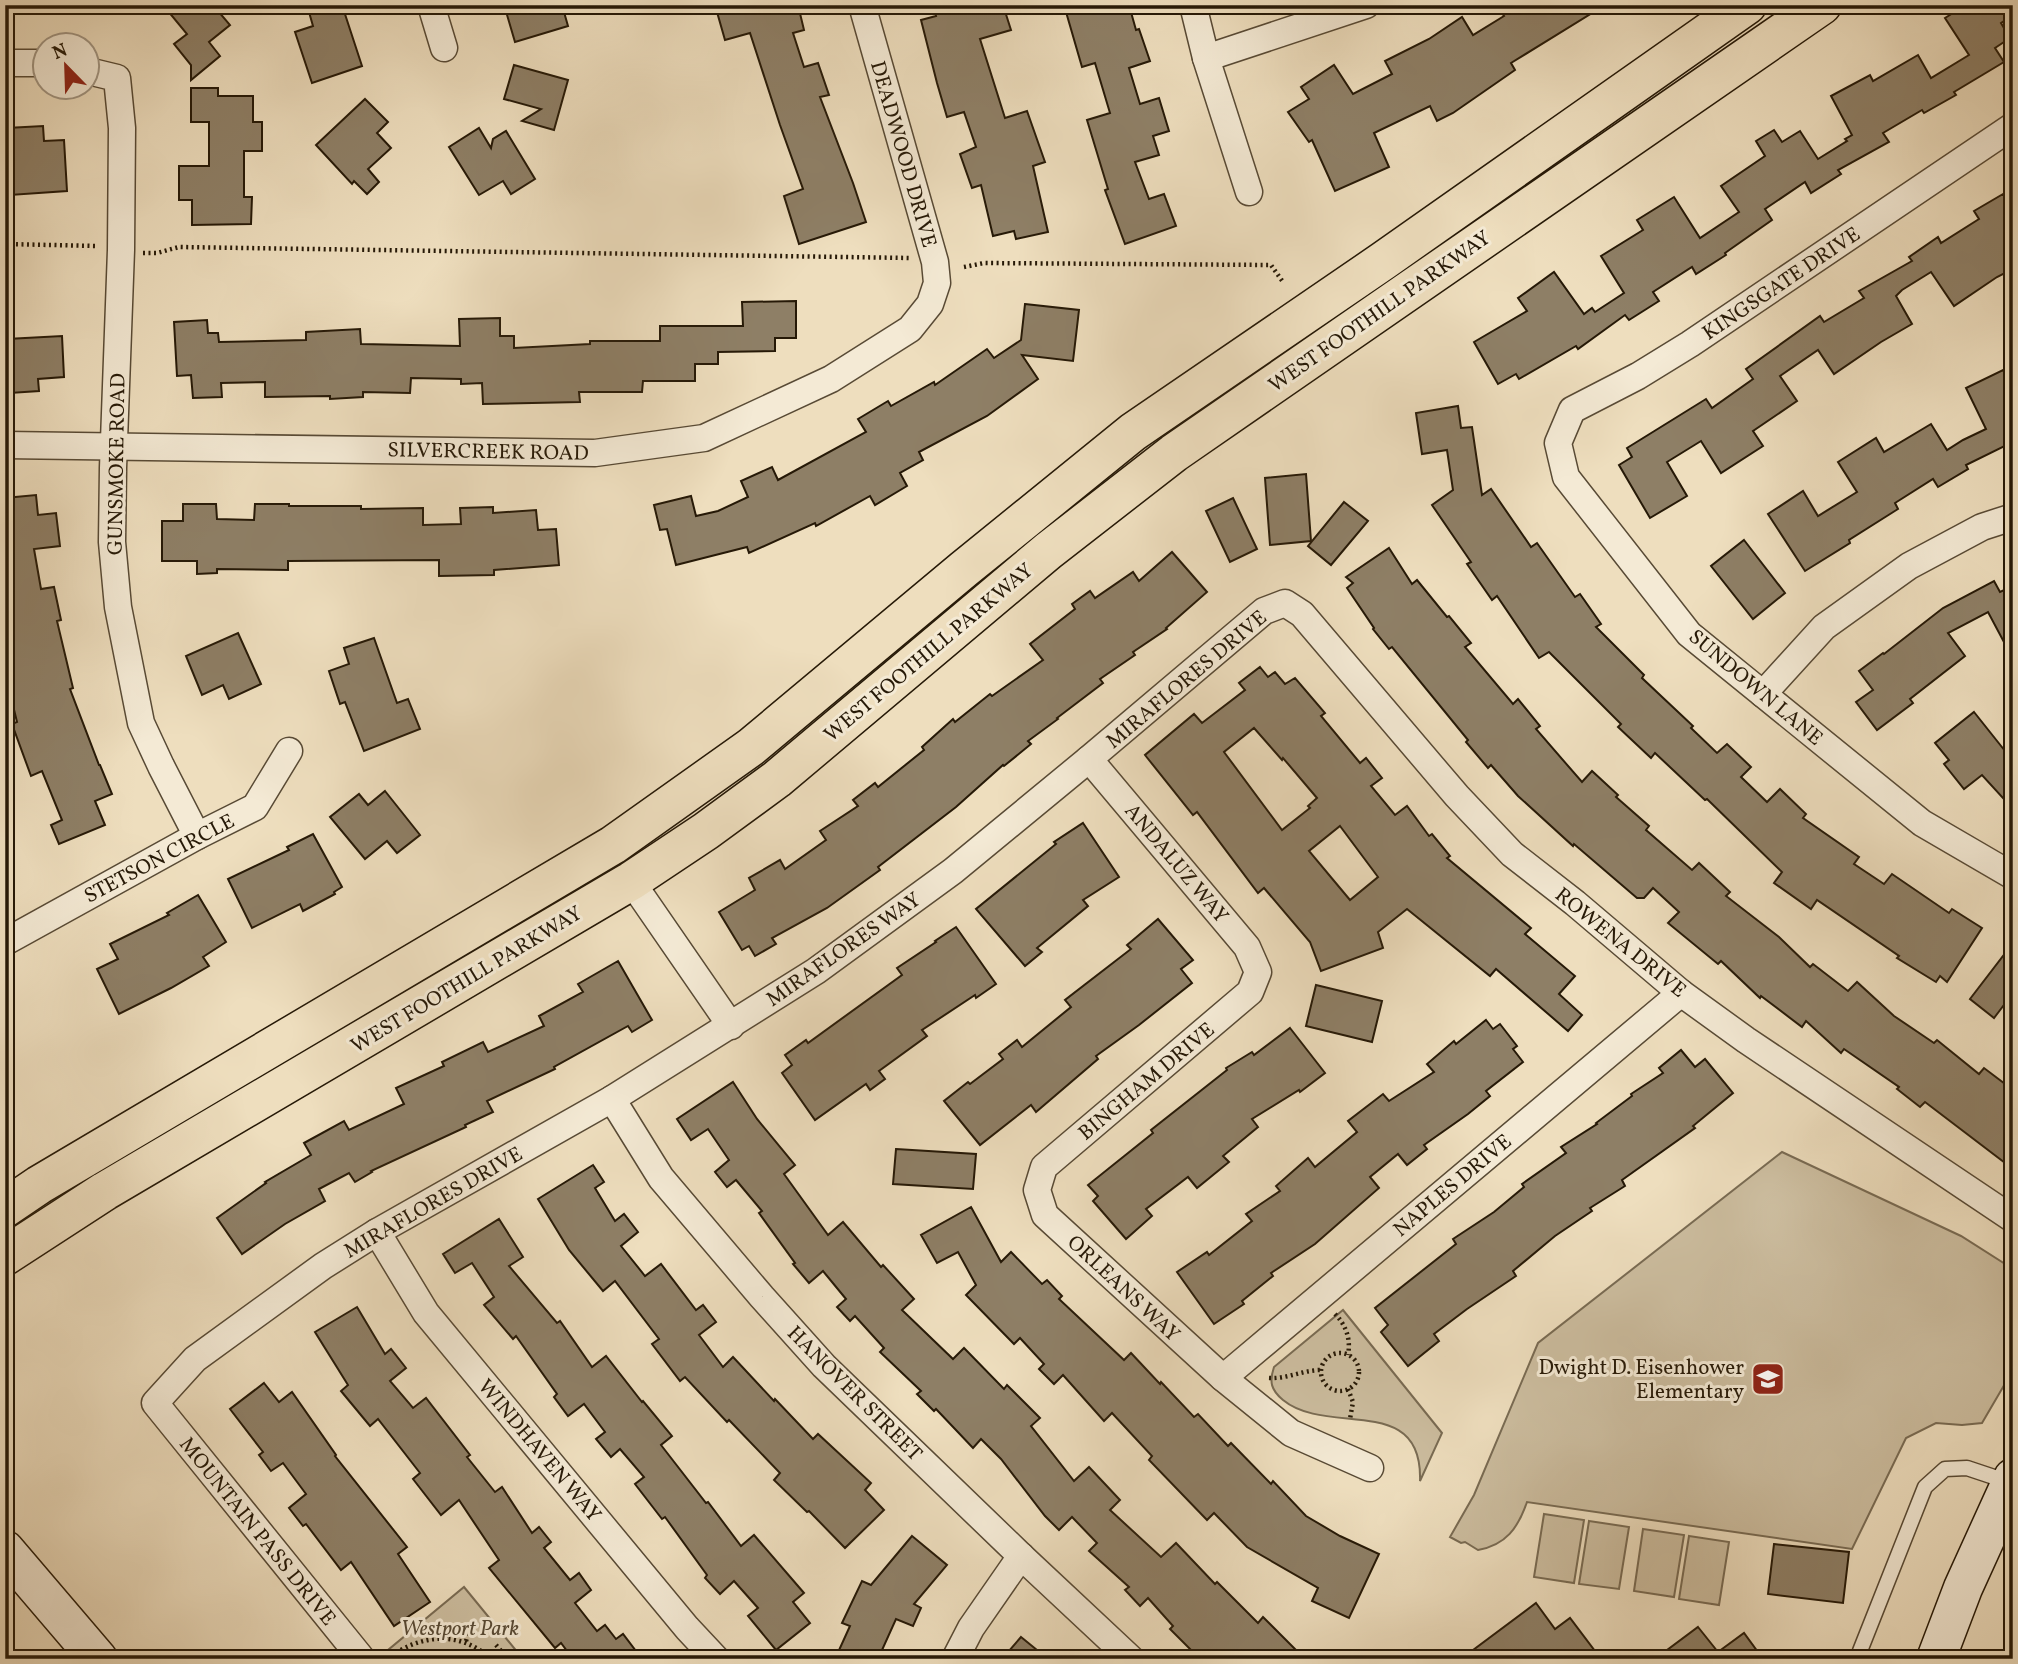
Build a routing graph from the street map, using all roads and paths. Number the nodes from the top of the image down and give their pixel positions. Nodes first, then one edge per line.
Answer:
1 (431, 5) edge
2 (862, 5) edge
3 (1193, 5) edge
4 (1366, 5) edge
5 (1747, 5) edge
6 (1822, 5) edge
7 (444, 48) dead end
8 (1206, 58) junction
9 (5, 63) edge
10 (32, 63) edge
11 (102, 74) edge
12 (2013, 126) edge
13 (1249, 192) dead end
14 (5, 244) edge
15 (98, 246) dead end
16 (137, 253) dead end
17 (911, 258) dead end
18 (964, 267) dead end
19 (1283, 282) dead end
20 (930, 304) joint
21 (1558, 443) joint
22 (5, 445) edge
23 (114, 446) junction
24 (2013, 517) edge
25 (1285, 603) joint
26 (1763, 694) junction
27 (289, 751) dead end
28 (1089, 759) junction
29 (197, 836) junction
30 (2013, 876) edge
31 (631, 881) junction
32 (5, 942) edge
33 (1258, 972) joint
34 (1681, 993) junction
35 (731, 1026) junction
36 (612, 1099) junction
37 (1037, 1190) joint
38 (5, 1208) edge
39 (2013, 1219) edge
40 (377, 1232) junction
41 (5, 1256) edge
42 (1335, 1313) dead end
43 (1349, 1355) junction
44 (1321, 1370) junction
45 (1223, 1378) junction
46 (1269, 1378) dead end
47 (1348, 1389) junction
48 (155, 1403) joint
49 (1350, 1419) dead end
50 (1370, 1468) dead end
51 (2012, 1480) edge
52 (5, 1550) edge
53 (1020, 1556) junction
54 (446, 1627) dead end
55 (469, 1632) dead end
56 (446, 1638) junction
57 (466, 1642) junction
58 (496, 1645) dead end
59 (505, 1658) edge
60 (98, 1659) edge
61 (362, 1659) edge
62 (387, 1659) edge
63 (491, 1659) edge
64 (716, 1659) edge
65 (955, 1659) edge
66 (1131, 1659) edge
67 (1861, 1659) edge
68 (1936, 1659) edge

1 - 7 street
2 - 20 street, DEADWOOD DRIVE
3 - 8 street
4 - 8 street
5 - 38 main road, WEST FOOTHILL PARKWAY
6 - 31 main road, WEST FOOTHILL PARKWAY
8 - 13 street
9 - 10 street
11 - 23 street, GUNSMOKE ROAD
12 - 21 street, KINGSGATE DRIVE
14 - 15 path
16 - 17 path
18 - 19 path
20 - 23 street, SILVERCREEK ROAD
21 - 26 street, SUNDOWN LANE
22 - 23 street, SILVERCREEK ROAD
23 - 29 street, GUNSMOKE ROAD
24 - 26 street
25 - 28 street, MIRAFLORES DRIVE
25 - 34 street, ROWENA DRIVE
26 - 30 street, SUNDOWN LANE
27 - 29 street, STETSON CIRCLE
28 - 33 street, ANDALUZ WAY
28 - 35 street, MIRAFLORES WAY
29 - 32 street, STETSON CIRCLE
31 - 35 street
31 - 41 main road, WEST FOOTHILL PARKWAY
33 - 37 street, BINGHAM DRIVE
34 - 39 street, ROWENA DRIVE
34 - 45 street, NAPLES DRIVE
35 - 36 street, MIRAFLORES DRIVE
36 - 40 street, MIRAFLORES DRIVE
36 - 53 street, HANOVER STREET
37 - 45 street, ORLEANS WAY
40 - 48 street, MIRAFLORES DRIVE
40 - 64 street, WINDHAVEN WAY
42 - 43 path
43 - 44 path
43 - 47 path
44 - 46 path
44 - 47 path
45 - 50 street, ORLEANS WAY
47 - 49 path
48 - 61 street, MOUNTAIN PASS DRIVE
51 - 67 lane
51 - 68 main road
52 - 60 main road
53 - 65 street
53 - 66 street, HANOVER STREET
54 - 56 path
55 - 57 path
56 - 57 path
56 - 62 path
57 - 63 path
58 - 59 path

